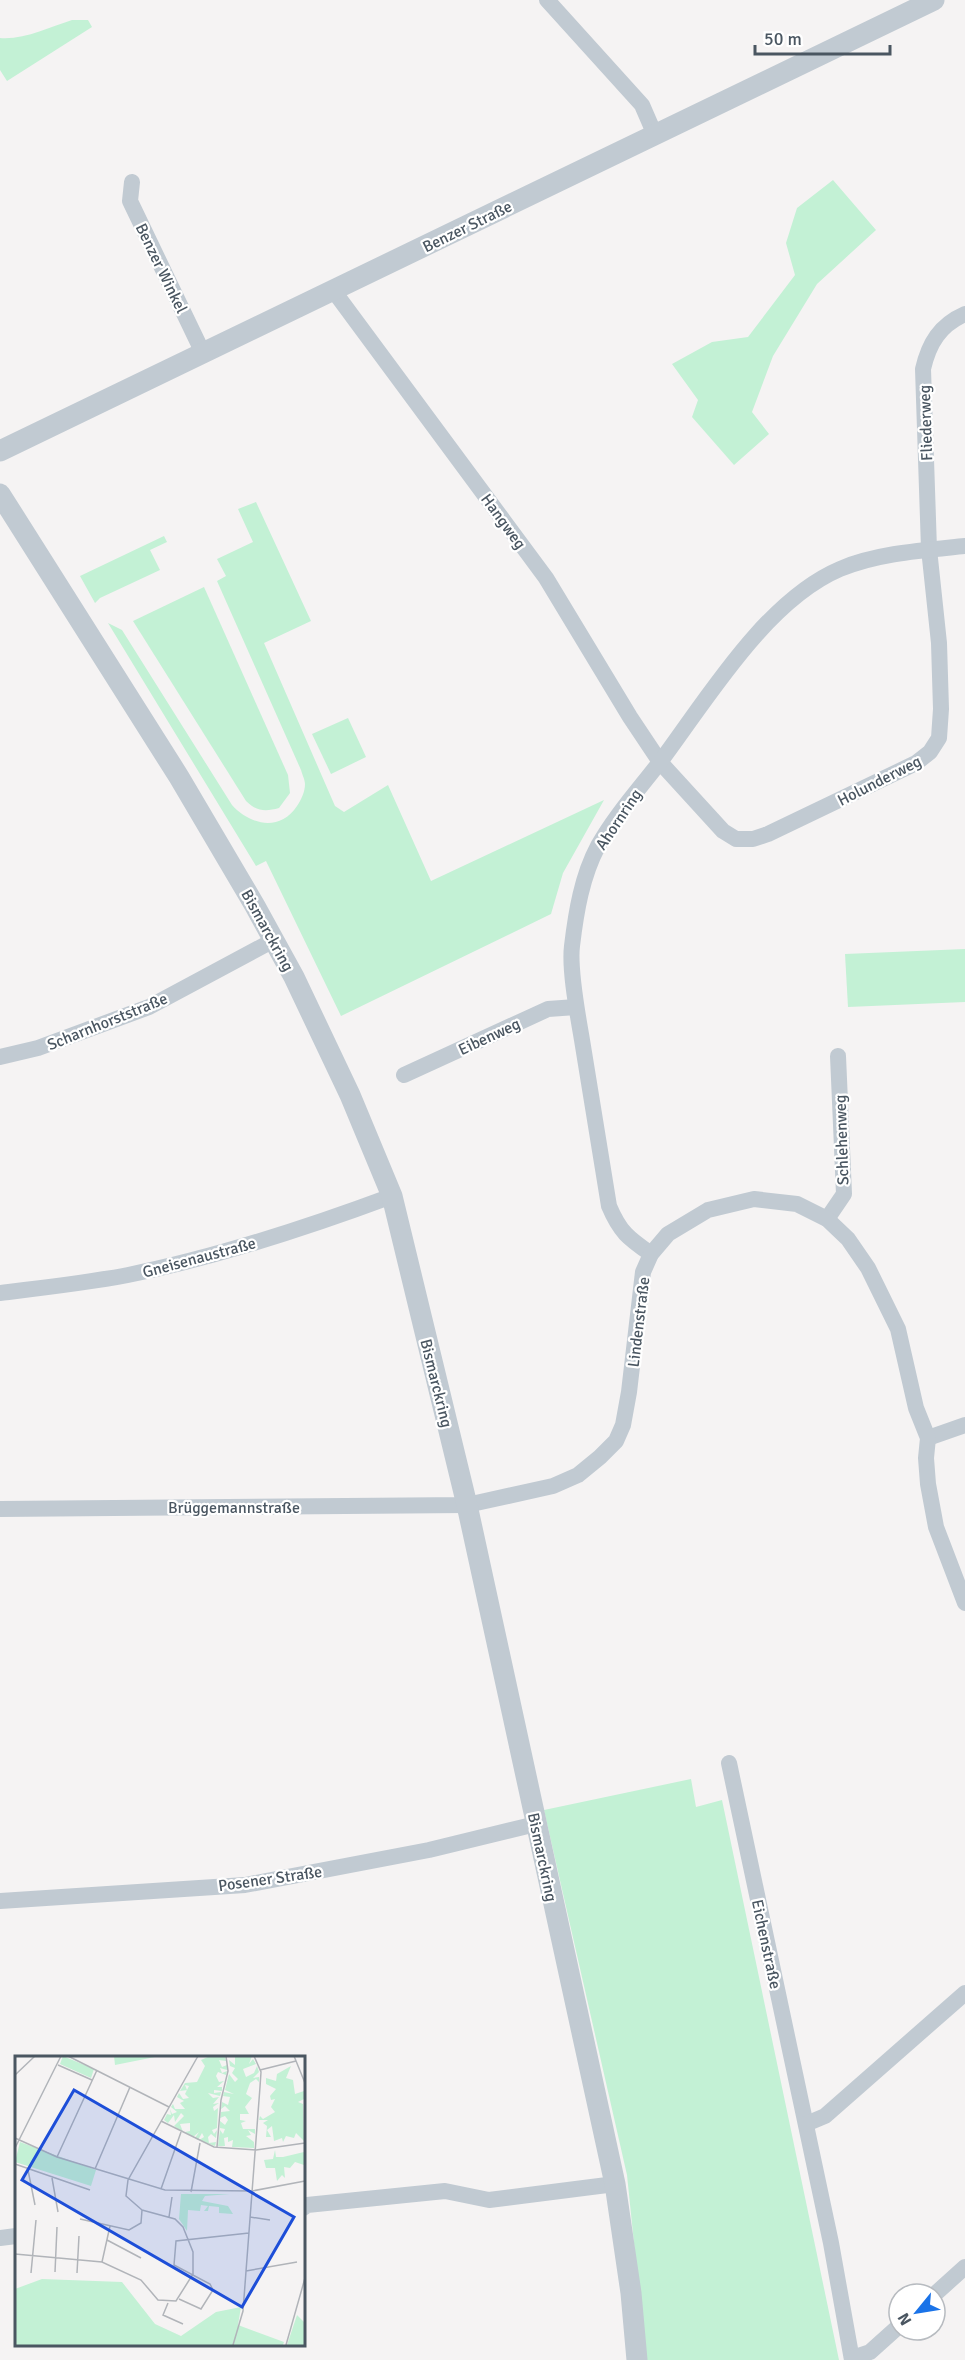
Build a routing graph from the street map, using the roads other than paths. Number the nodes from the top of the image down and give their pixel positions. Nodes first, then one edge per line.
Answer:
1 (547, 0) edge
2 (934, 0) edge
3 (655, 135) junction
4 (132, 182) dead end
5 (333, 290) junction
6 (965, 314) edge
7 (203, 353) junction
8 (0, 451) edge
9 (0, 494) edge
10 (965, 546) edge
11 (929, 549) junction
12 (660, 762) junction
13 (274, 940) junction
14 (576, 1007) junction
15 (838, 1056) dead end
16 (0, 1058) edge
17 (404, 1075) dead end
18 (392, 1196) junction
19 (827, 1219) junction
20 (651, 1254) junction
21 (0, 1293) edge
22 (965, 1425) edge
23 (928, 1438) junction
24 (467, 1505) junction
25 (0, 1509) edge
26 (965, 1603) edge
27 (729, 1763) dead end
28 (536, 1824) junction
29 (0, 1901) edge
30 (965, 1993) edge
31 (806, 2124) junction
32 (615, 2184) junction
33 (304, 2207) edge
34 (15, 2236) edge
35 (0, 2238) edge
36 (965, 2267) edge
37 (947, 2283) edge
38 (887, 2337) edge
39 (852, 2359) edge
40 (638, 2360) edge

1 - 3 street
2 - 3 street, Benzer Straße
3 - 5 street, Benzer Straße
4 - 7 street, Benzer Winkel
5 - 7 street, Benzer Straße
5 - 12 street, Hangweg
6 - 11 street, Fliederweg
7 - 8 street, Benzer Straße
9 - 13 street, Bismarckring
10 - 11 street, Ahornring
11 - 12 street, Ahornring
11 - 12 street, Holunderweg
12 - 14 street, Ahornring
13 - 16 street, Scharnhorststraße
13 - 18 street, Bismarckring
14 - 17 street, Eibenweg
14 - 20 street, Ahornring
15 - 19 street, Schlehenweg
18 - 21 street, Gneisenaustraße
18 - 24 street, Bismarckring
19 - 20 street, Lindenstraße
19 - 23 street, Lindenstraße
20 - 24 street, Lindenstraße
22 - 23 street
23 - 26 street, Lindenstraße
24 - 25 street, Brüggemannstraße
24 - 28 street, Bismarckring
27 - 31 street, Eichenstraße
28 - 29 street, Posener Straße
28 - 32 street, Bismarckring
30 - 31 street
31 - 39 street, Eichenstraße
32 - 33 street
32 - 40 street, Bismarckring
34 - 35 street
36 - 37 street
38 - 39 street, Eichenstraße

